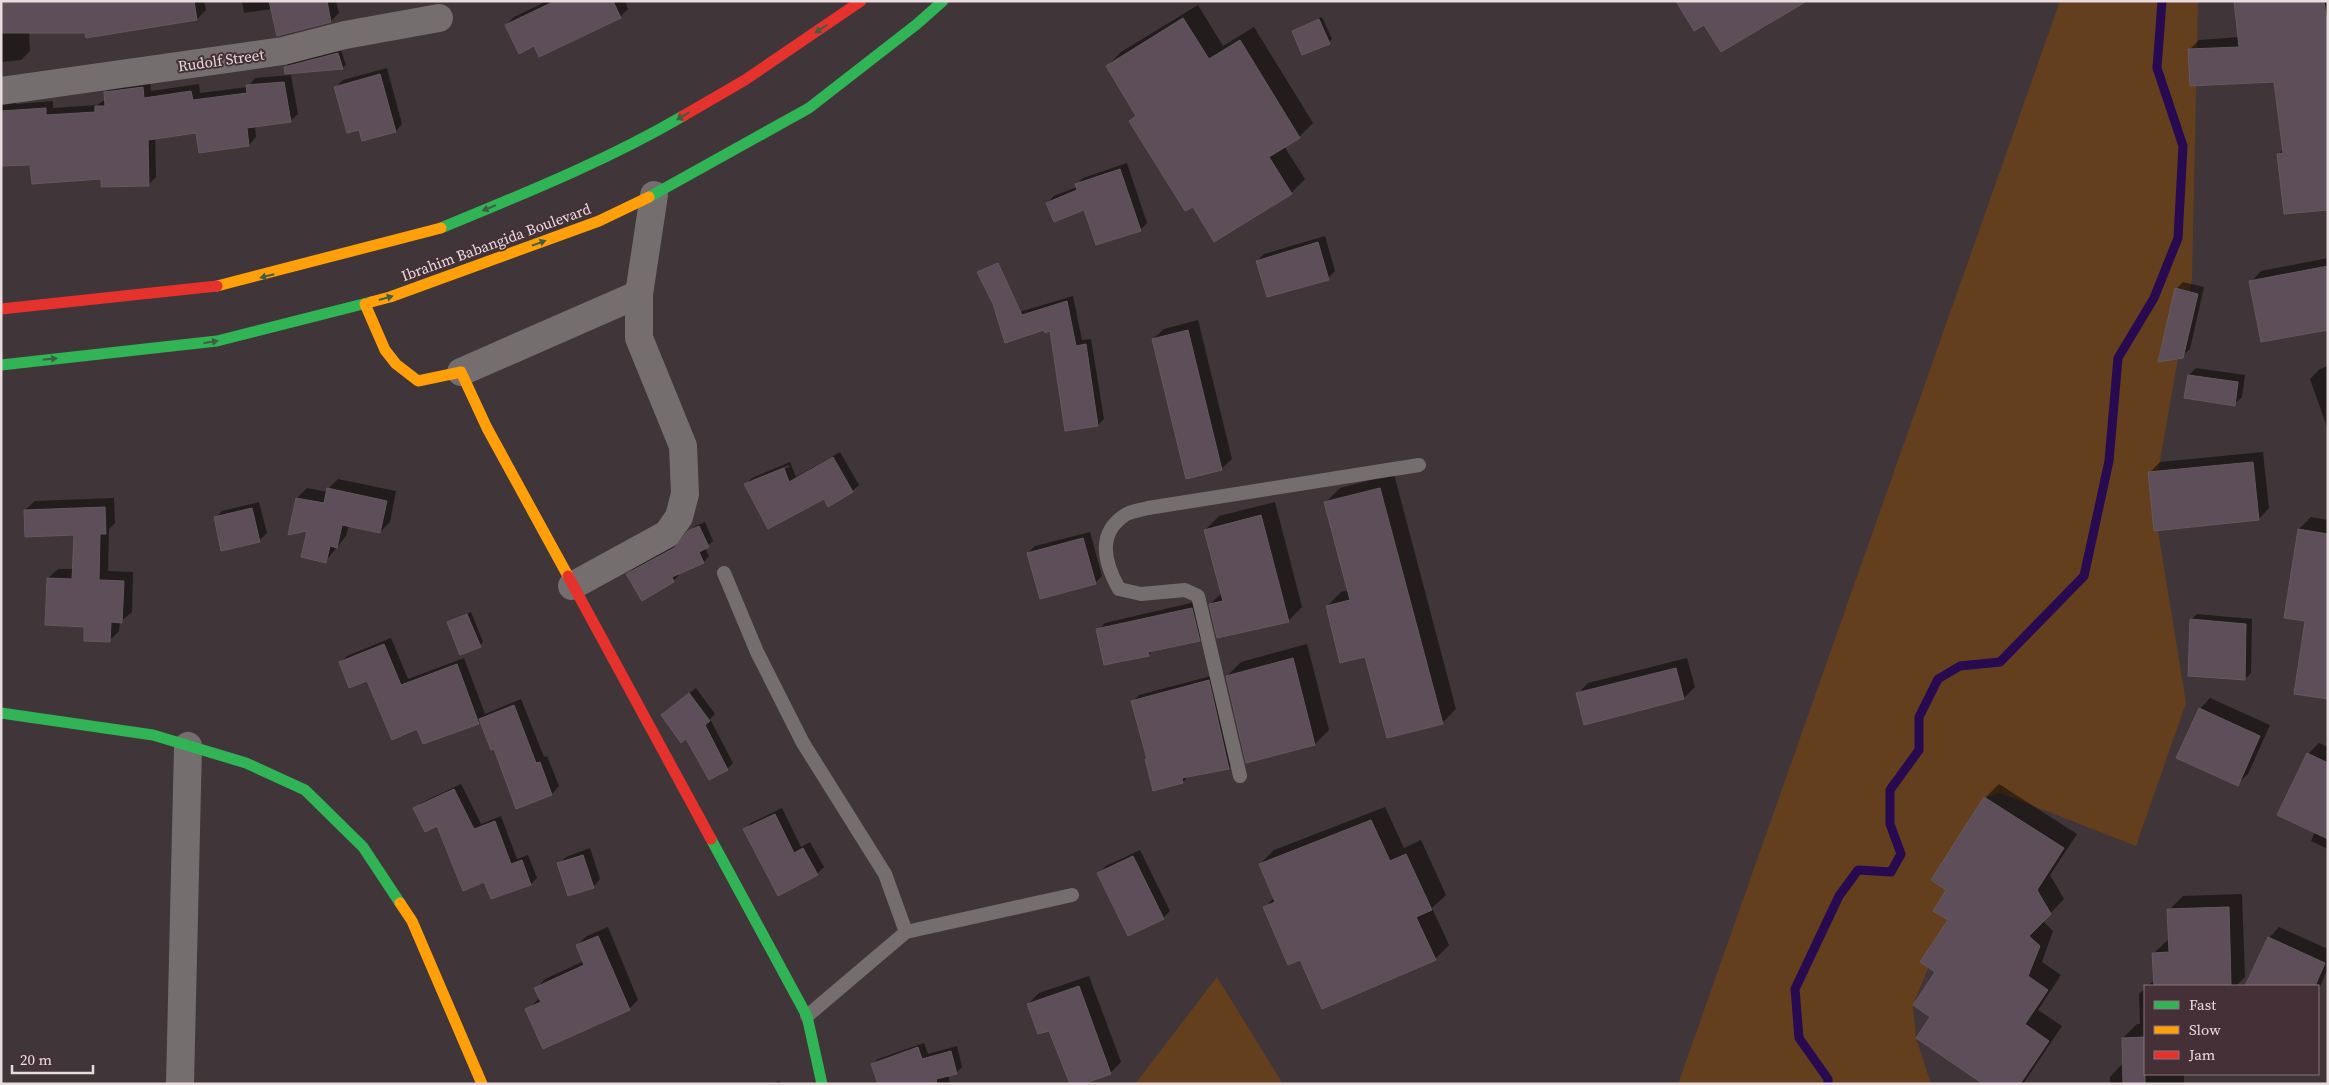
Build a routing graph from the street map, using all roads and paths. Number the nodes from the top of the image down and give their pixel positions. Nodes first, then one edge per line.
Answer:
1 (861, 1) edge
2 (943, 1) edge
3 (439, 18) dead end
4 (1, 91) edge
5 (654, 195) junction
6 (639, 294) junction
7 (365, 304) junction
8 (1, 309) edge
9 (1, 365) edge
10 (461, 372) junction
11 (1418, 465) dead end
12 (724, 573) dead end
13 (572, 586) junction
14 (1, 712) edge
15 (188, 746) junction
16 (1240, 776) dead end
17 (1072, 895) dead end
18 (906, 932) junction
19 (808, 1016) junction
20 (180, 1084) edge
21 (482, 1084) edge
22 (822, 1084) edge

1 -> 8 street
2 - 5 street, Ibrahim Babangida Boulevard
3 - 4 street, Rudolf Street
5 - 6 street
7 -> 5 street, Ibrahim Babangida Boulevard
6 - 10 street
6 - 13 street
9 -> 7 street, Ibrahim Babangida Boulevard
7 - 10 street
10 - 13 street
11 - 16 lane
12 - 18 lane
13 - 19 street
14 - 15 street
15 - 20 street
15 - 21 street
17 - 18 lane
18 - 19 lane
19 - 22 street

